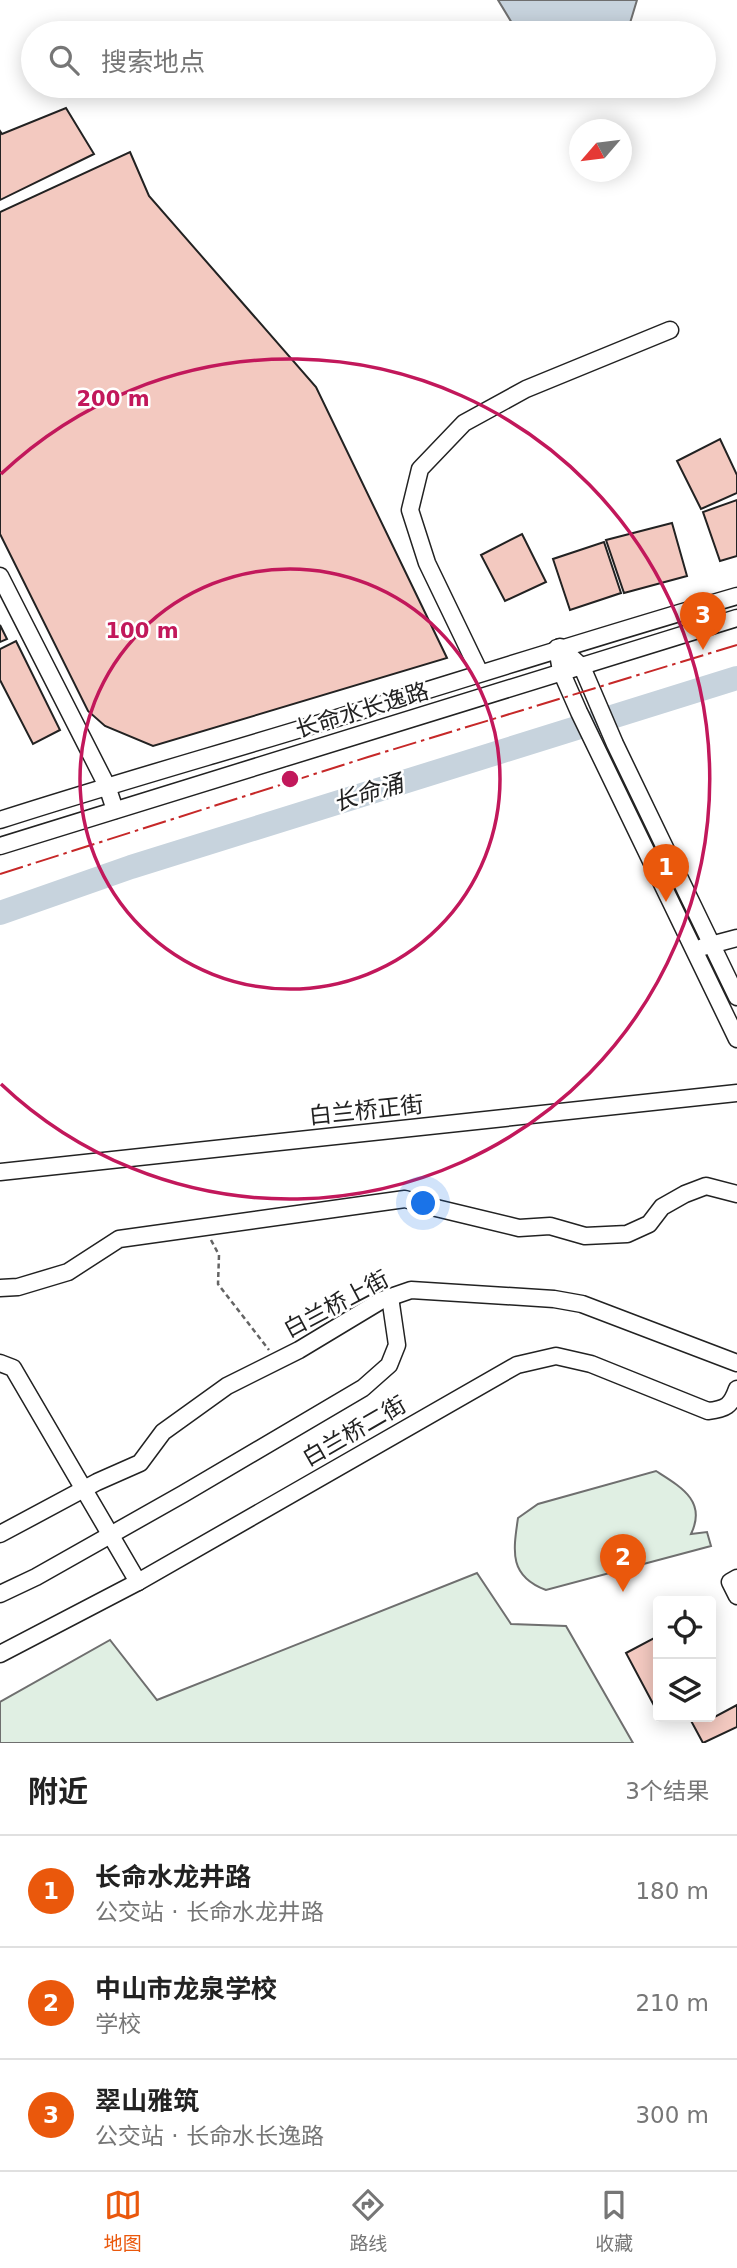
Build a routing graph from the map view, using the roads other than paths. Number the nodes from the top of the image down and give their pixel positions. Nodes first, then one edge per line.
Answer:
1 (670, 330) dead end
2 (0, 576) edge
3 (737, 596) edge
4 (737, 618) edge
5 (559, 647) junction
6 (582, 667) junction
7 (561, 671) junction
8 (480, 673) junction
9 (107, 786) junction
10 (115, 810) junction
11 (0, 820) edge
12 (0, 846) edge
13 (723, 942) edge
14 (694, 949) junction
15 (737, 953) edge
16 (737, 997) edge
17 (737, 1039) edge
18 (737, 1093) edge
19 (0, 1171) edge
20 (737, 1194) edge
21 (0, 1288) edge
22 (390, 1297) junction
23 (0, 1363) edge
24 (737, 1363) edge
25 (737, 1389) edge
26 (84, 1489) junction
27 (0, 1534) edge
28 (110, 1534) junction
29 (737, 1578) edge
30 (138, 1582) junction
31 (0, 1594) edge
32 (737, 1596) edge
33 (0, 1654) edge

1 - 8 street
2 - 9 street
3 - 5 street, 长命水长逸路
4 - 6 street, 长命水长逸路
5 - 6 street
5 - 7 street
5 - 8 street, 长命水长逸路
6 - 7 street, 长命水长逸路
6 - 13 street
7 - 10 street, 长命水长逸路
7 - 14 street
8 - 9 street, 长命水长逸路
9 - 10 street
9 - 11 street, 长命水长逸路
10 - 12 street, 长命水长逸路
13 - 14 street
13 - 15 street
13 - 16 street
14 - 17 street
18 - 19 street, 白兰桥正街
20 - 21 street
22 - 24 street, 白兰桥上街
22 - 26 street, 白兰桥上街
22 - 28 street
23 - 26 street
25 - 30 street, 白兰桥二街
26 - 27 street, 白兰桥上街
26 - 28 street
28 - 30 street
28 - 31 street
29 - 32 street
30 - 33 street, 白兰桥二街

